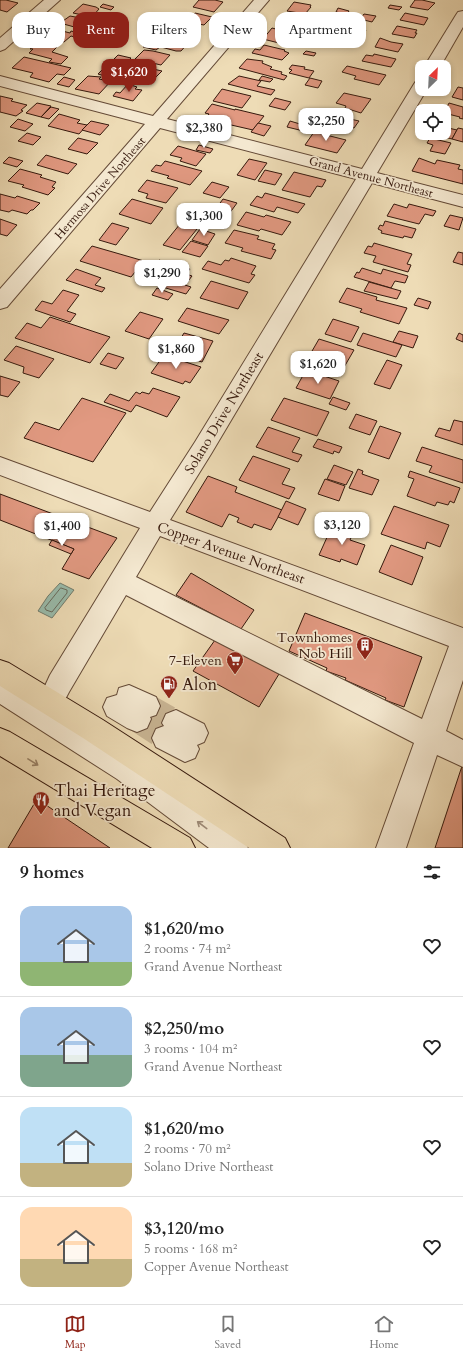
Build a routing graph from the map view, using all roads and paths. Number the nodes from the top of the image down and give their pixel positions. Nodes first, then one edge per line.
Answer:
1 (52, 0) edge
2 (262, 0) edge
3 (463, 15) edge
4 (0, 46) edge
5 (436, 60) edge
6 (0, 81) edge
7 (415, 96) edge
8 (158, 122) junction
9 (367, 176) junction
10 (463, 201) edge
11 (0, 302) edge
12 (0, 466) edge
13 (155, 524) junction
14 (122, 581) junction
15 (463, 641) edge
16 (0, 672) edge
17 (0, 689) edge
18 (51, 702) junction
19 (430, 736) junction
20 (0, 741) edge
21 (463, 754) edge
22 (180, 848) edge
23 (233, 848) edge
24 (275, 848) edge
25 (391, 848) edge

1 - 4 street
2 - 8 street, Hermosa Drive Northeast
3 - 5 street
6 - 8 street, Grand Avenue Northeast
7 - 9 street, Solano Drive Northeast
8 - 9 street, Grand Avenue Northeast
8 - 11 street, Hermosa Drive Northeast
9 - 10 street, Grand Avenue Northeast
9 - 13 street, Solano Drive Northeast
12 - 13 street, Copper Avenue Northeast
13 - 14 street, Solano Drive Northeast
13 - 15 street, Copper Avenue Northeast
14 - 18 street, Solano Drive Northeast
14 - 19 street
15 - 19 street
16 - 18 main road
23 -> 17 street
18 - 24 main road
19 - 21 street
19 - 25 street
20 -> 22 main road

